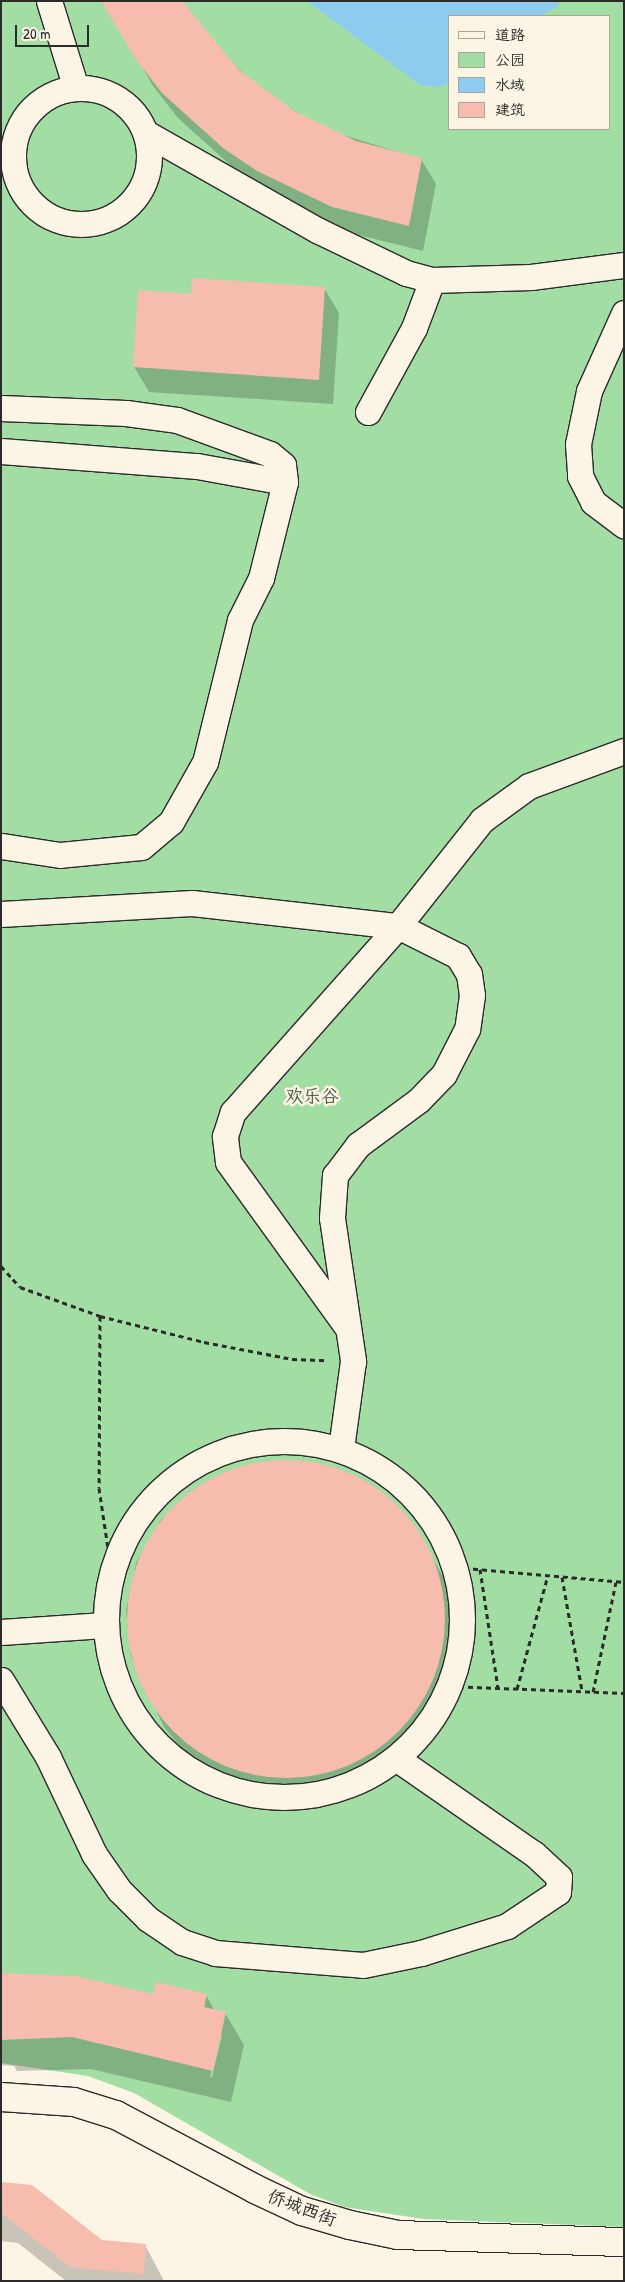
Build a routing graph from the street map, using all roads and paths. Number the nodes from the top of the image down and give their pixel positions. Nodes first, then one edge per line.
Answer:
1 (49, 1) edge
2 (76, 88) junction
3 (146, 133) junction
4 (624, 265) edge
5 (432, 280) junction
6 (624, 312) edge
7 (1, 408) edge
8 (368, 412) dead end
9 (1, 451) edge
10 (285, 482) junction
11 (624, 525) edge
12 (624, 751) edge
13 (1, 846) edge
14 (1, 914) edge
15 (398, 926) junction
16 (1, 1266) edge
17 (100, 1316) junction
18 (350, 1331) junction
19 (353, 1361) junction
20 (341, 1449) junction
21 (455, 1566) junction
22 (111, 1568) junction
23 (480, 1569) junction
24 (548, 1575) junction
25 (562, 1576) junction
26 (616, 1582) junction
27 (624, 1582) edge
28 (104, 1625) junction
29 (1, 1632) edge
30 (1, 1680) edge
31 (450, 1686) junction
32 (498, 1688) junction
33 (516, 1689) junction
34 (582, 1691) junction
35 (593, 1692) junction
36 (624, 1693) edge
37 (396, 1758) junction
38 (1, 2097) edge
39 (624, 2242) edge

1 - 2 street
2 - 3 street
2 - 3 street
3 - 5 street
4 - 5 street
5 - 8 street
6 - 11 street
7 - 10 street
9 - 10 street
10 - 13 street
12 - 15 street
14 - 15 street
15 - 18 street
15 - 18 street
16 - 17 path
17 - 19 path
17 - 22 path
18 - 19 street
19 - 20 street
20 - 21 street
20 - 22 street
21 - 23 path
21 - 31 street
22 - 28 street
23 - 24 path
23 - 32 path
24 - 25 path
24 - 33 path
25 - 26 path
25 - 34 path
26 - 27 path
26 - 35 path
28 - 29 street
28 - 37 street
30 - 37 street
31 - 32 path
31 - 37 street
32 - 33 path
33 - 34 path
34 - 35 path
35 - 36 path
38 - 39 street, 侨城西街

